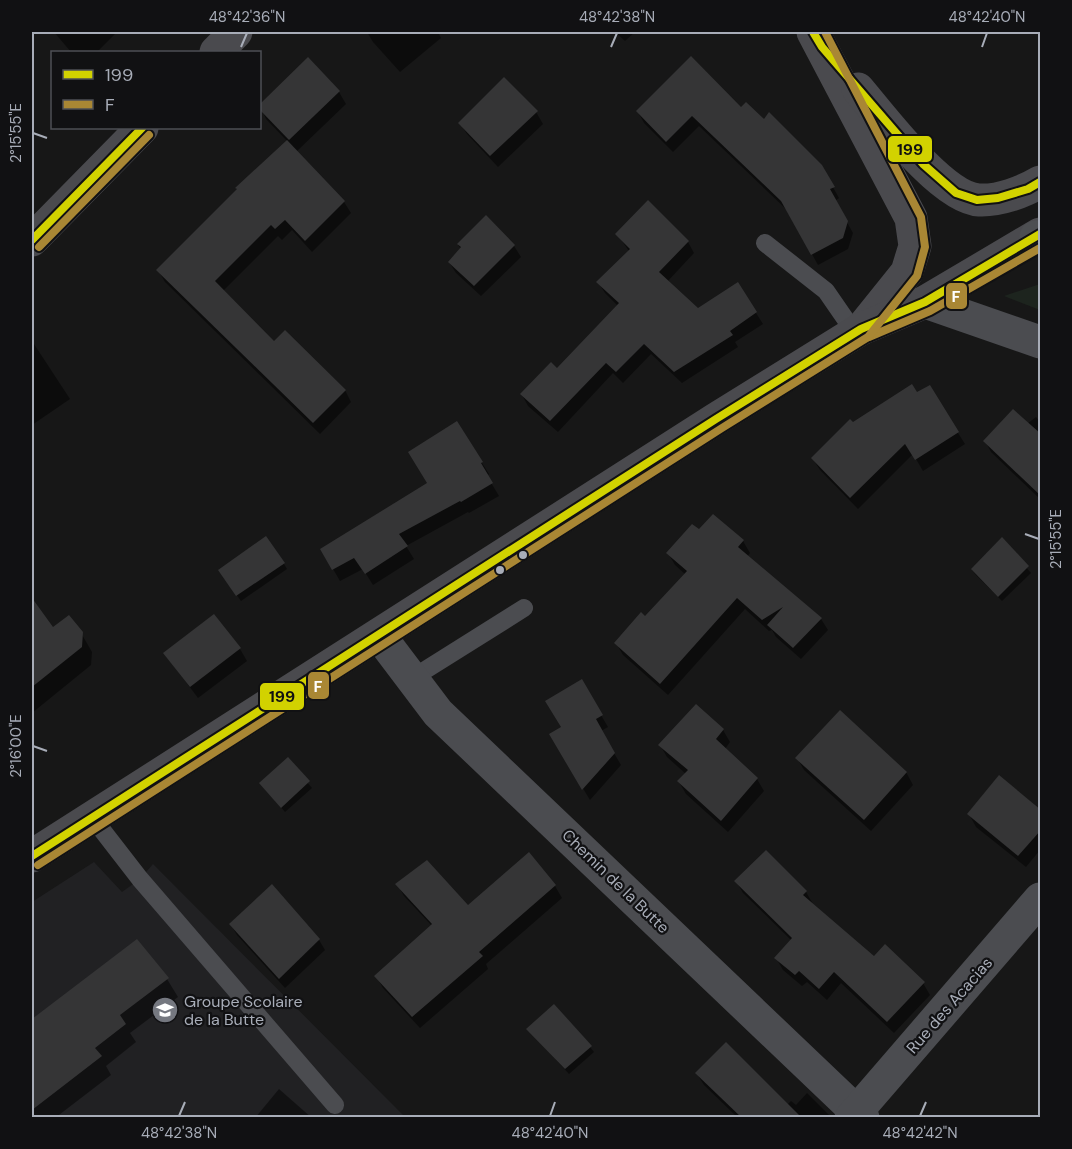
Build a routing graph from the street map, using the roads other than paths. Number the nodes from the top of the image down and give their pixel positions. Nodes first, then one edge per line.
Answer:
1 (236, 32) edge
2 (817, 39) edge
3 (217, 51) edge
4 (141, 129) edge
5 (1041, 182) edge
6 (1039, 236) edge
7 (32, 240) edge
8 (765, 243) dead end
9 (925, 302) junction
10 (858, 331) junction
11 (1041, 342) edge
12 (524, 608) dead end
13 (379, 635) junction
14 (411, 679) junction
15 (92, 817) junction
16 (32, 856) edge
17 (1041, 899) edge
18 (335, 1105) dead end
19 (857, 1115) edge

1 - 3 main road
2 - 5 main road
2 - 10 main road
4 - 7 main road
6 - 9 main road
8 - 10 lane
9 - 10 main road
9 - 11 street
10 - 13 main road
12 - 14 lane
13 - 14 street, Chemin de la Butte
13 - 15 main road
14 - 19 street, Chemin de la Butte
15 - 16 main road
15 - 18 lane
17 - 19 street, Rue des Acacias

